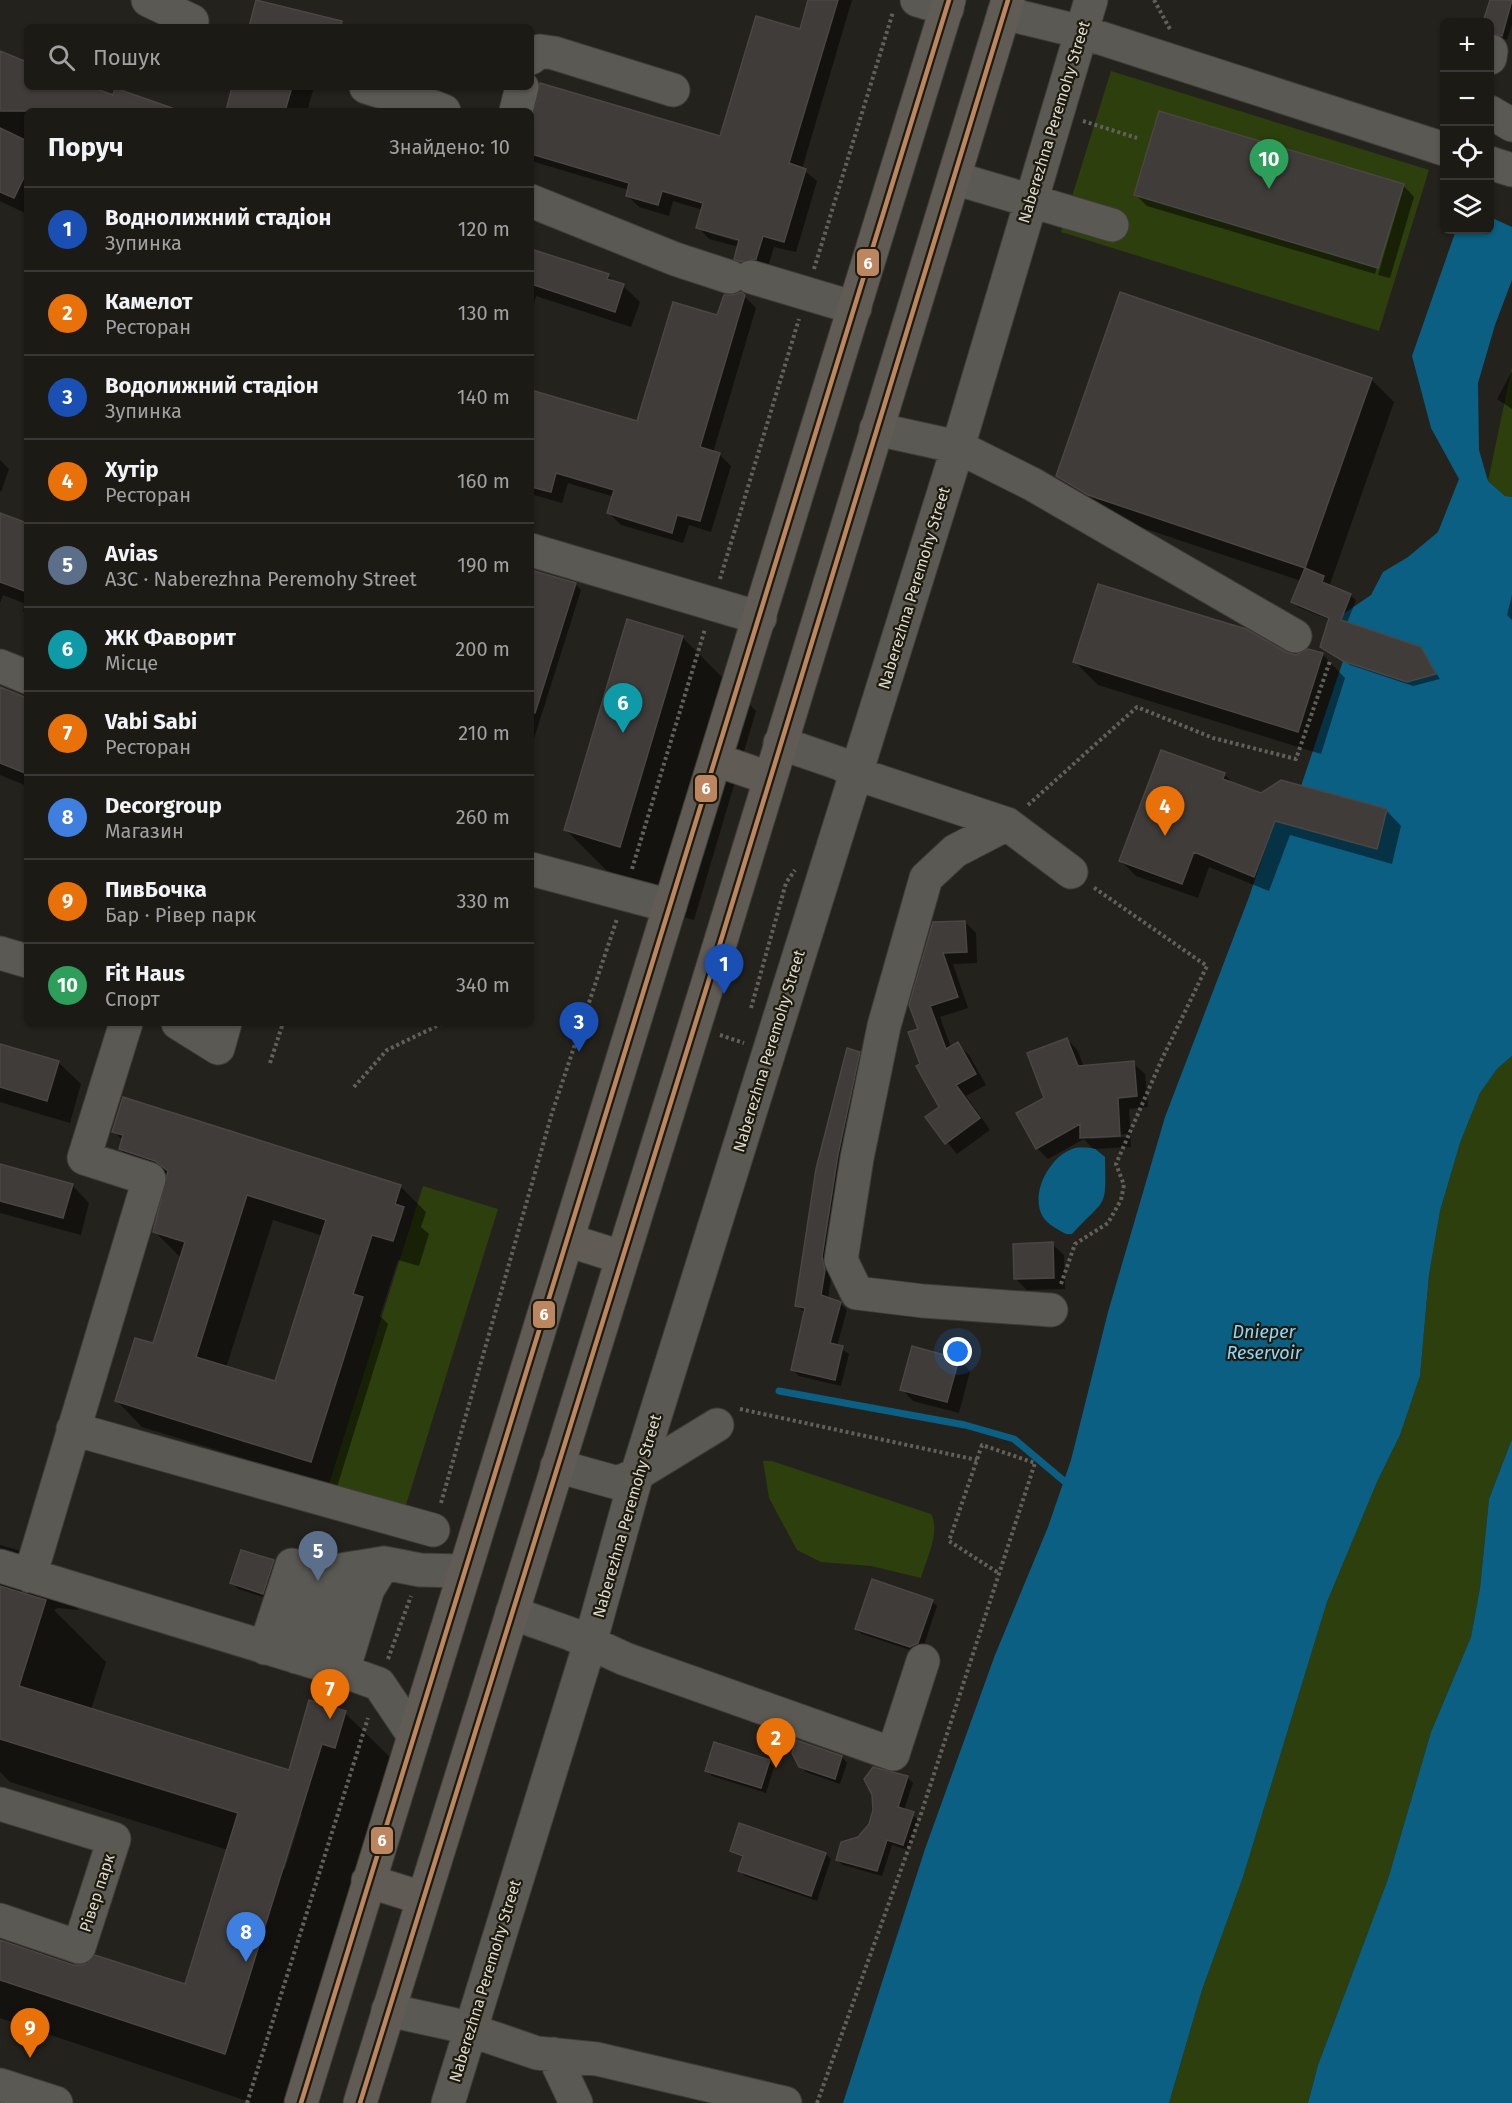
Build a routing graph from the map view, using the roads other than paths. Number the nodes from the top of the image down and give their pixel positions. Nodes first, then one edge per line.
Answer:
1 (147, 0) edge
2 (1091, 0) edge
3 (927, 5) edge
4 (1006, 6) edge
5 (192, 21) dead end
6 (1082, 32) junction
7 (534, 56) edge
8 (374, 90) edge
9 (521, 90) edge
10 (673, 90) dead end
11 (437, 108) edge
12 (517, 108) edge
13 (1494, 114) edge
14 (1512, 125) edge
15 (1440, 148) edge
16 (1494, 164) edge
17 (1512, 170) edge
18 (954, 178) junction
19 (1030, 199) junction
20 (534, 202) edge
21 (1112, 225) dead end
22 (855, 308) junction
23 (876, 429) junction
24 (958, 447) junction
25 (534, 551) edge
26 (760, 618) junction
27 (1295, 636) dead end
28 (0, 666) edge
29 (24, 676) edge
30 (780, 743) junction
31 (716, 760) junction
32 (857, 774) junction
33 (769, 778) junction
34 (1007, 824) junction
35 (534, 870) edge
36 (1071, 872) road end
37 (670, 906) junction
38 (0, 953) edge
39 (24, 960) edge
40 (125, 1026) edge
41 (183, 1026) edge
42 (224, 1026) edge
43 (567, 1240) junction
44 (621, 1257) junction
45 (1052, 1310) road end
46 (717, 1425) road end
47 (73, 1429) junction
48 (557, 1466) junction
49 (637, 1474) junction
50 (433, 1530) road end
51 (384, 1563) junction
52 (15, 1571) edge
53 (334, 1571) junction
54 (465, 1571) junction
55 (512, 1613) junction
56 (590, 1643) junction
57 (306, 1660) junction
58 (923, 1660) dead end
59 (414, 1736) junction
60 (0, 1804) edge
61 (368, 1881) junction
62 (422, 1898) junction
63 (0, 1920) edge
64 (388, 2010) junction
65 (469, 2031) junction
66 (553, 2054) junction
67 (0, 2085) edge
68 (56, 2103) edge
69 (301, 2103) edge
70 (360, 2103) edge
71 (448, 2103) edge
72 (576, 2103) edge
73 (785, 2103) edge

1 - 5 street
2 - 6 street, Naberezhna Peremohy Street
3 - 22 main road
4 - 6 street
4 - 18 main road
6 - 15 street
6 - 19 street, Naberezhna Peremohy Street
7 - 10 street
8 - 11 street
9 - 12 street
13 - 14 street
16 - 17 street
18 - 19 street
18 - 23 main road
19 - 21 street
19 - 24 street, Naberezhna Peremohy Street
20 - 22 street
22 - 26 main road
23 - 24 street
23 - 30 main road
24 - 27 street
24 - 32 street, Naberezhna Peremohy Street
25 - 26 street
26 - 31 main road
28 - 29 street
30 - 32 street
30 - 33 main road
31 - 33 main road
31 - 37 main road
32 - 34 street
32 - 49 street, Naberezhna Peremohy Street
33 - 44 main road
34 - 36 street
34 - 45 street
35 - 37 street
37 - 43 main road
38 - 39 street
40 - 47 street
41 - 42 street
43 - 44 main road
43 - 54 main road
44 - 48 main road
46 - 49 street
47 - 50 street
47 - 52 street
48 - 49 street
48 - 55 main road
49 - 56 street, Naberezhna Peremohy Street
51 - 53 street
51 - 54 street
51 - 57 street
52 - 57 street
53 - 57 street
53 - 57 street
54 - 59 main road
55 - 56 street
55 - 62 main road
56 - 58 street
56 - 65 street, Naberezhna Peremohy Street
57 - 59 street
59 - 61 main road
60 - 63 street, Рівер парк
61 - 62 main road
61 - 69 main road
62 - 64 main road
64 - 65 street
64 - 70 main road
65 - 66 street
65 - 71 street, Naberezhna Peremohy Street
66 - 72 street
66 - 73 street
67 - 68 street

